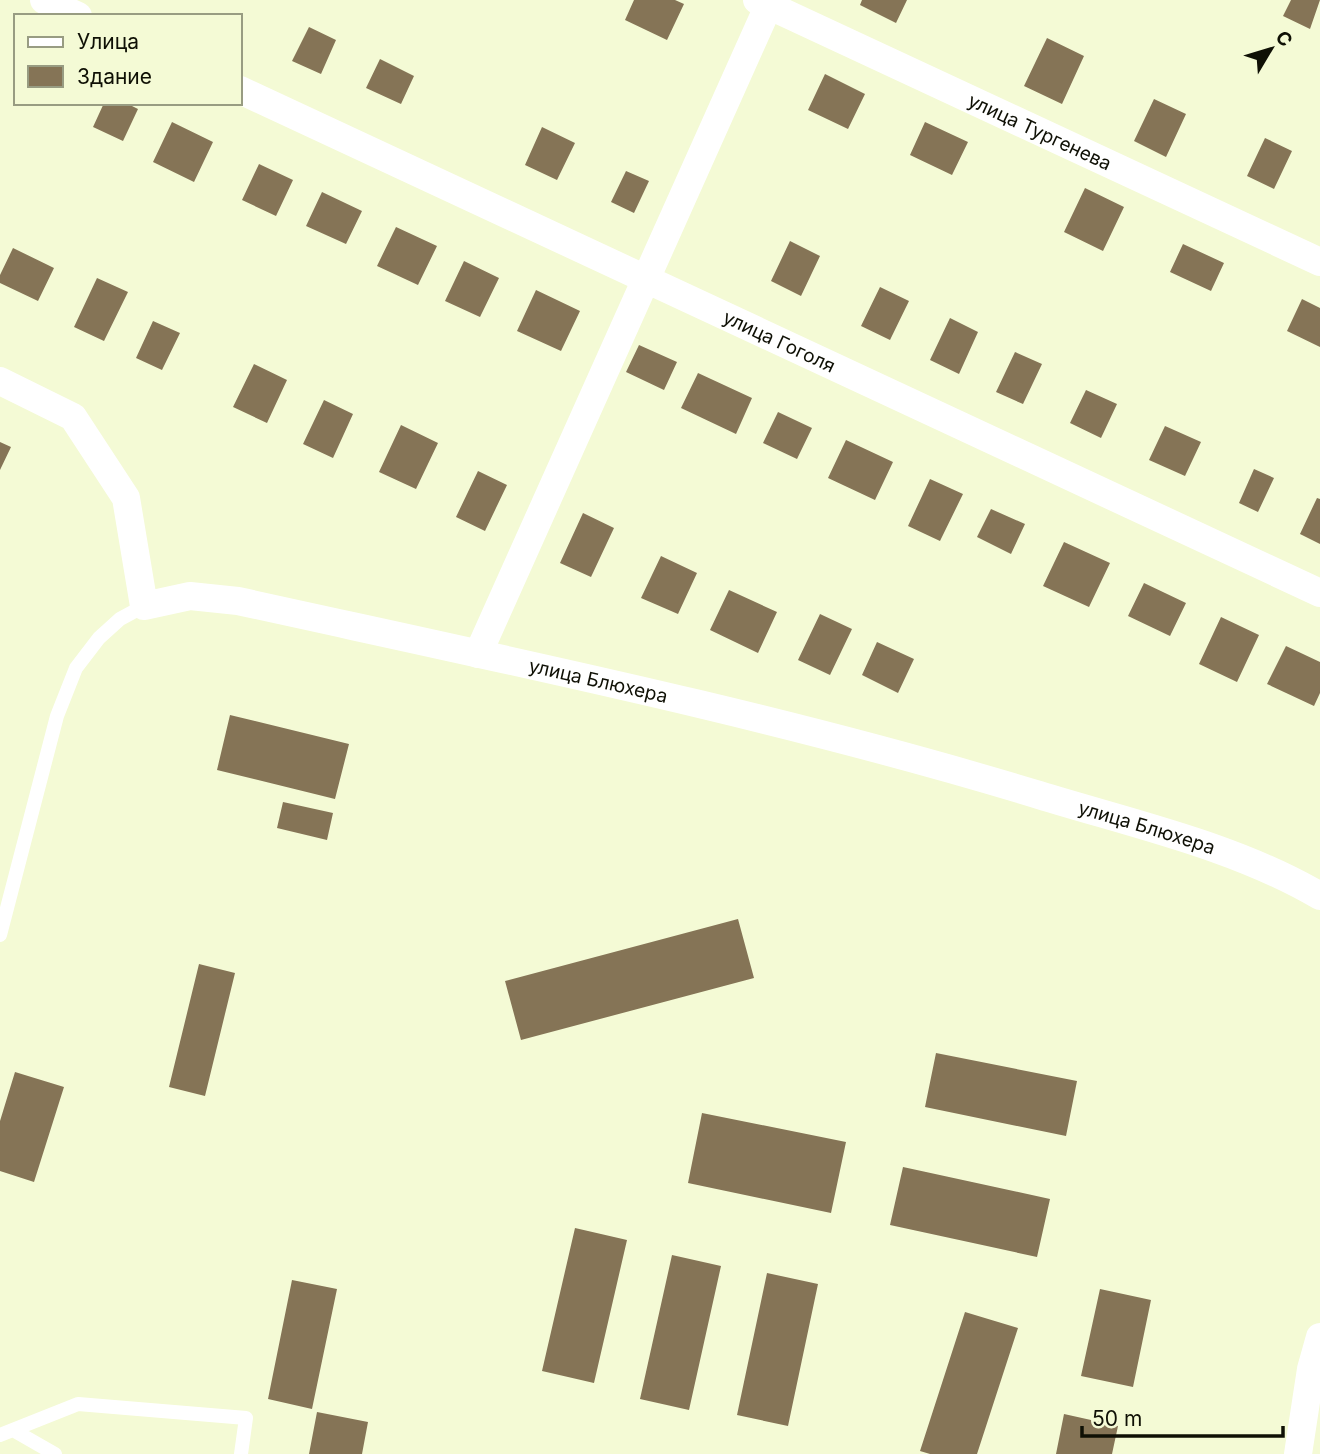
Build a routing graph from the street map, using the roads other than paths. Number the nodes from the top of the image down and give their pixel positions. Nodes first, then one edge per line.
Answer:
1 (44, 0) edge
2 (766, 2) edge
3 (74, 14) edge
4 (242, 91) edge
5 (1320, 262) edge
6 (645, 277) junction
7 (0, 381) edge
8 (1320, 593) edge
9 (144, 606) junction
10 (478, 654) junction
11 (1320, 896) edge
12 (0, 935) edge
13 (1320, 1337) edge
14 (1315, 1371) edge
15 (6, 1432) edge
16 (55, 1454) edge
17 (241, 1454) edge
18 (1298, 1454) edge

1 - 3 street
2 - 5 street, улица Тургенева
2 - 6 street
4 - 6 street, улица Гоголя
6 - 8 street, улица Гоголя
6 - 10 street
7 - 9 street
9 - 10 street, улица Блюхера
9 - 12 lane
10 - 11 street, улица Блюхера
13 - 14 street
14 - 18 street
15 - 16 lane
15 - 17 lane

